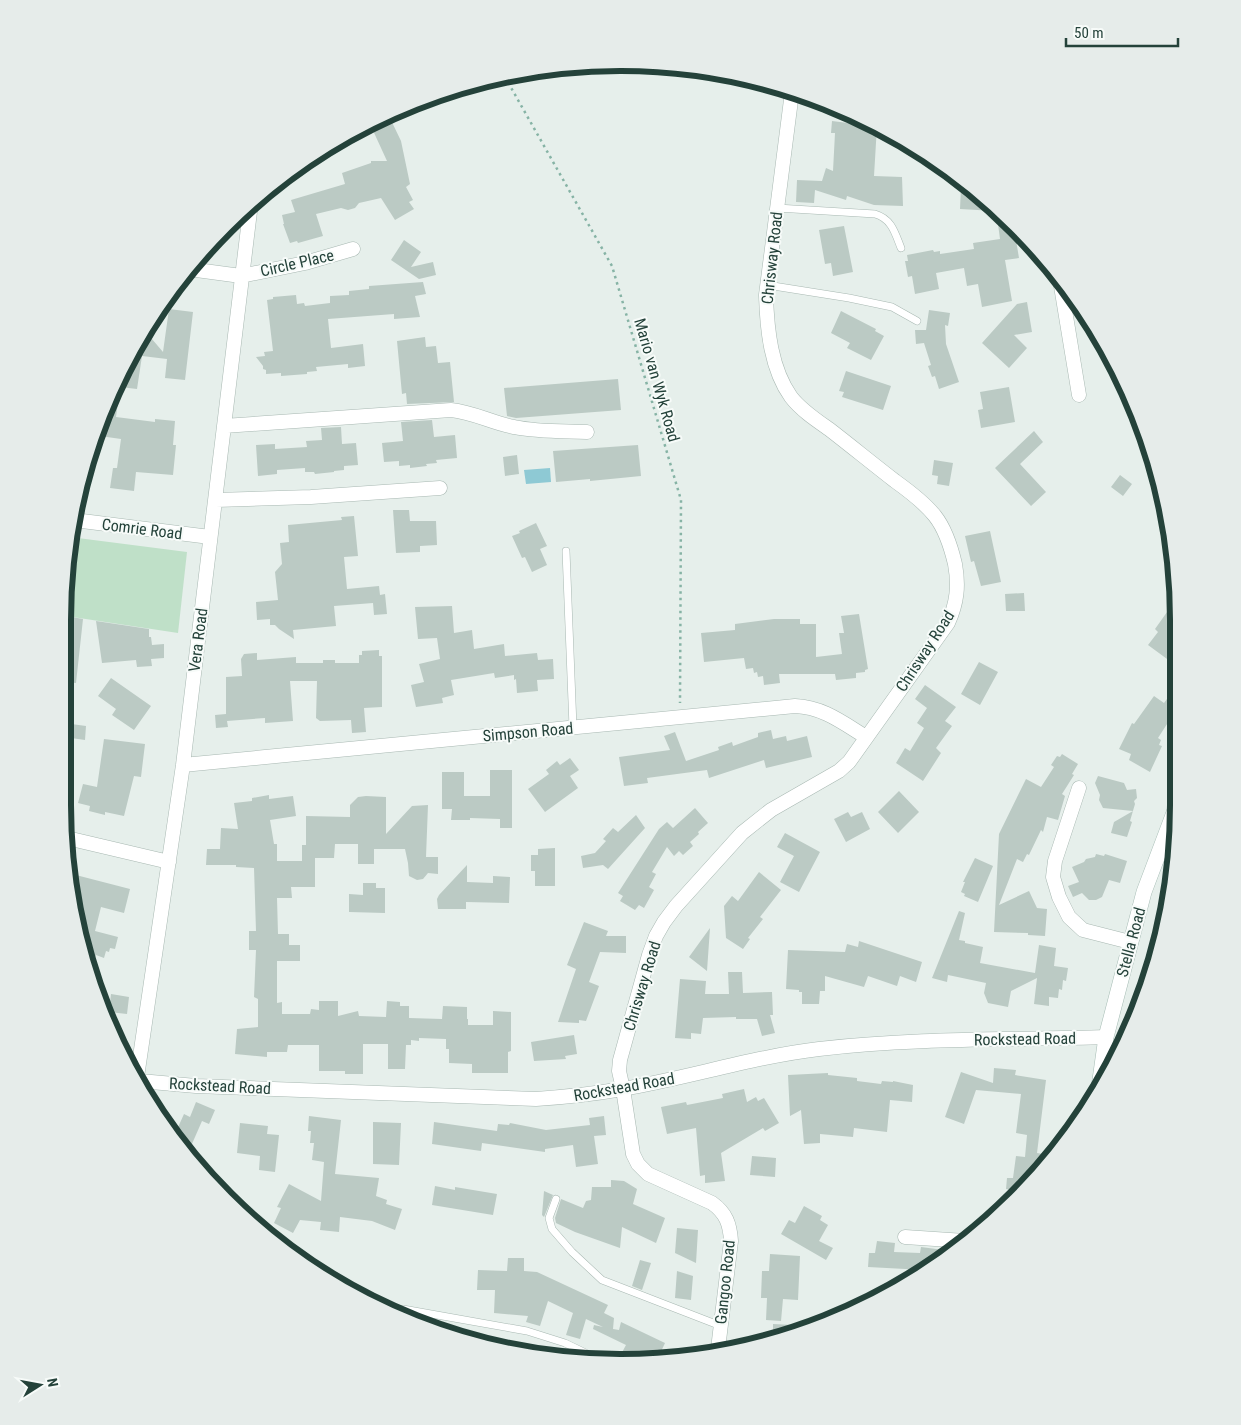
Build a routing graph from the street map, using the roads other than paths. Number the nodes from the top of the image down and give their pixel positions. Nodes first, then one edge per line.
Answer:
1 (791, 98) edge
2 (777, 208) junction
3 (249, 216) edge
4 (901, 248) dead end
5 (354, 249) dead end
6 (198, 270) edge
7 (241, 276) junction
8 (767, 285) junction
9 (1062, 295) edge
10 (917, 321) dead end
11 (1079, 395) dead end
12 (224, 426) junction
13 (587, 432) dead end
14 (440, 488) dead end
15 (216, 500) junction
16 (81, 521) edge
17 (210, 537) junction
18 (566, 551) dead end
19 (573, 728) junction
20 (866, 737) junction
21 (183, 765) junction
22 (1079, 788) dead end
23 (1169, 825) edge
24 (72, 839) edge
25 (169, 862) junction
26 (1130, 942) junction
27 (1106, 1037) junction
28 (139, 1067) edge
29 (1102, 1068) edge
30 (147, 1082) edge
31 (623, 1089) junction
32 (556, 1199) dead end
33 (905, 1236) dead end
34 (955, 1240) edge
35 (403, 1309) dead end
36 (720, 1326) junction
37 (718, 1345) edge
38 (586, 1353) edge

1 - 2 street, Chrisway Road
2 - 4 lane
2 - 8 street, Chrisway Road
3 - 7 street, Vera Road
5 - 7 street, Circle Place
6 - 7 street, Circle Place
7 - 12 street, Vera Road
8 - 10 lane
8 - 20 street, Chrisway Road
9 - 11 street
12 - 13 street
12 - 15 street, Vera Road
14 - 15 street
15 - 17 street, Vera Road
16 - 17 street, Comrie Road
17 - 21 street, Vera Road
18 - 19 lane
19 - 20 street, Simpson Road
19 - 21 street, Simpson Road
20 - 31 street, Chrisway Road
21 - 25 street, Vera Road
22 - 26 street
23 - 26 main road, Stella Road
24 - 25 street
25 - 28 street, Vera Road
26 - 27 main road, Stella Road
27 - 29 main road, Stella Road
27 - 31 street, Rockstead Road
30 - 31 street, Rockstead Road
31 - 36 street, Gangoo Road
32 - 36 lane
33 - 34 street
35 - 38 lane
36 - 37 street, Gangoo Road

